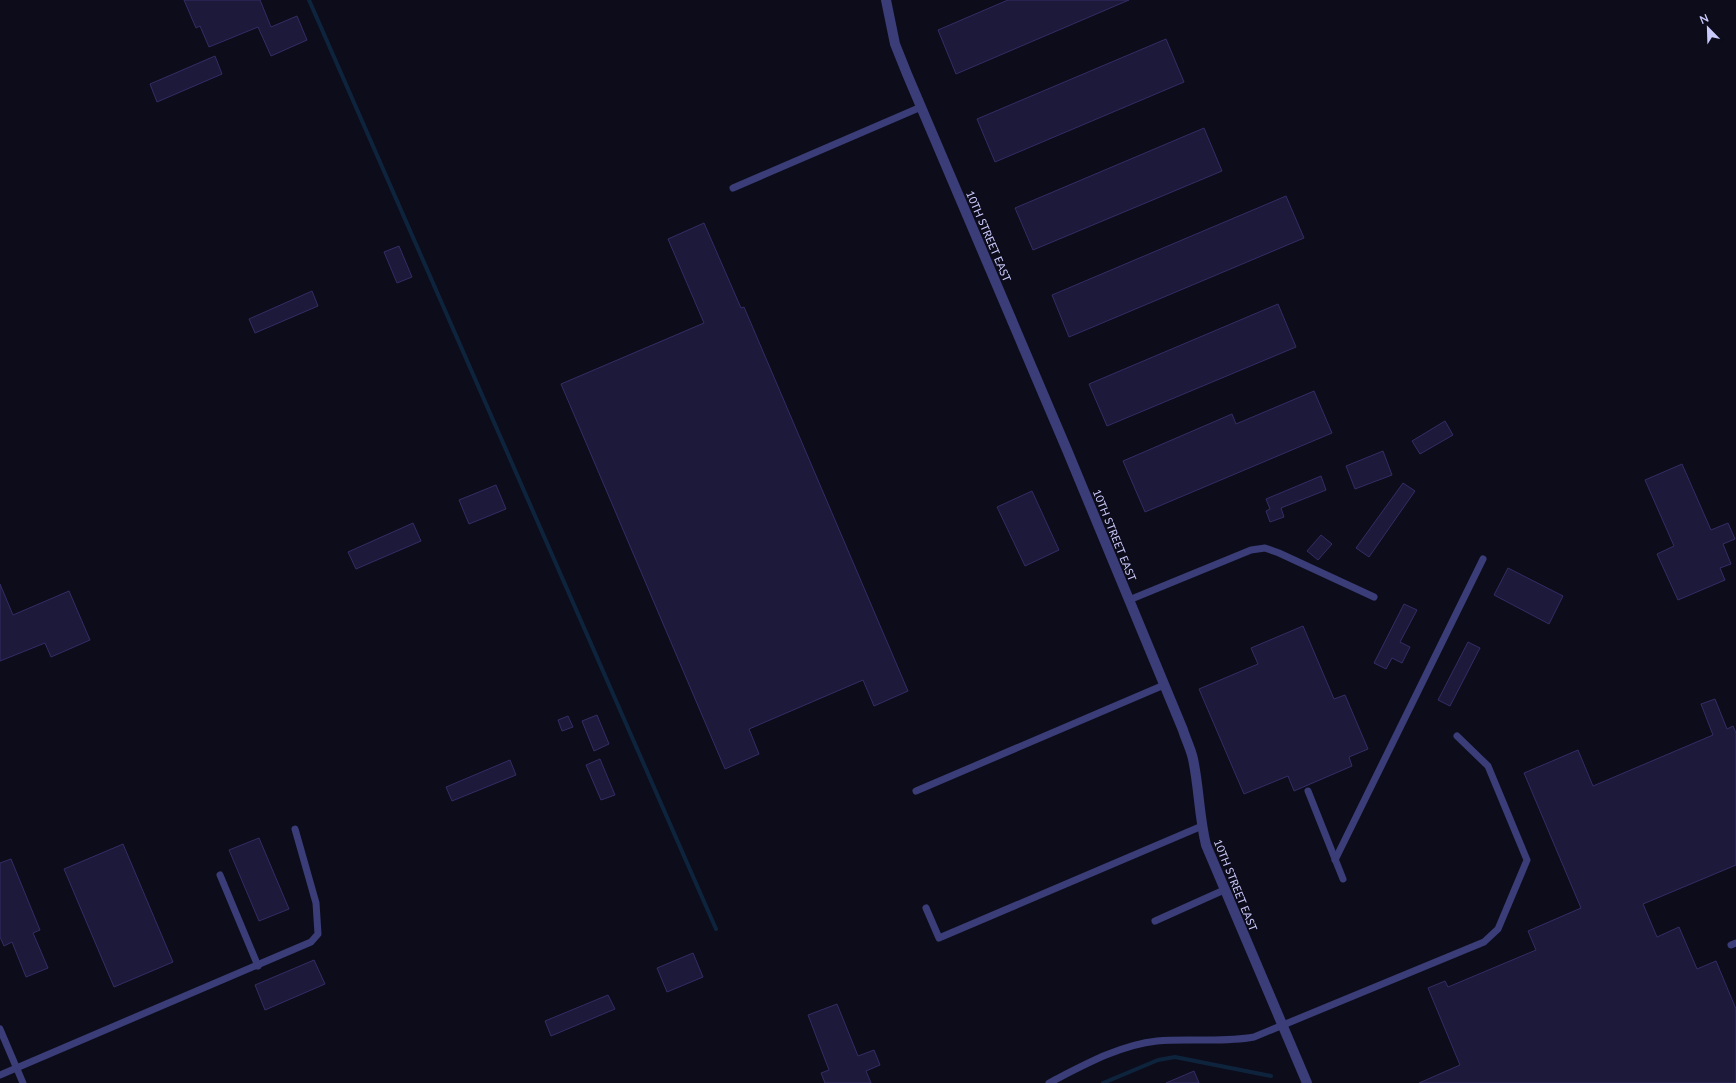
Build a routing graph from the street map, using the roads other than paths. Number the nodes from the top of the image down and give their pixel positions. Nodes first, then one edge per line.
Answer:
1 (886, 0) edge
2 (921, 107) junction
3 (733, 188) dead end
4 (1483, 559) dead end
5 (1374, 597) dead end
6 (1129, 600) junction
7 (1164, 685) junction
8 (1457, 736) dead end
9 (916, 791) dead end
10 (1308, 791) dead end
11 (1202, 826) junction
12 (295, 829) dead end
13 (1335, 860) junction
14 (220, 875) dead end
15 (1343, 879) dead end
16 (1224, 890) junction
17 (926, 908) dead end
18 (1155, 921) dead end
19 (258, 966) junction
20 (1282, 1025) junction
21 (0, 1029) edge
22 (16, 1068) junction
23 (0, 1075) edge
24 (23, 1083) edge
25 (1049, 1083) edge
26 (1307, 1083) edge

1 - 2 street, 10TH STREET EAST
2 - 3 lane
2 - 6 street, 10TH STREET EAST
4 - 13 lane
5 - 6 lane
6 - 7 street, 10TH STREET EAST
7 - 9 lane
7 - 11 street, 10TH STREET EAST
8 - 20 lane
10 - 13 lane
11 - 16 street, 10TH STREET EAST
11 - 17 lane
12 - 19 lane
13 - 15 lane
14 - 19 lane
16 - 18 lane
16 - 20 street, 10TH STREET EAST
19 - 22 lane
20 - 25 lane
20 - 26 street, 10TH STREET EAST
21 - 22 lane
22 - 23 lane
22 - 24 lane

